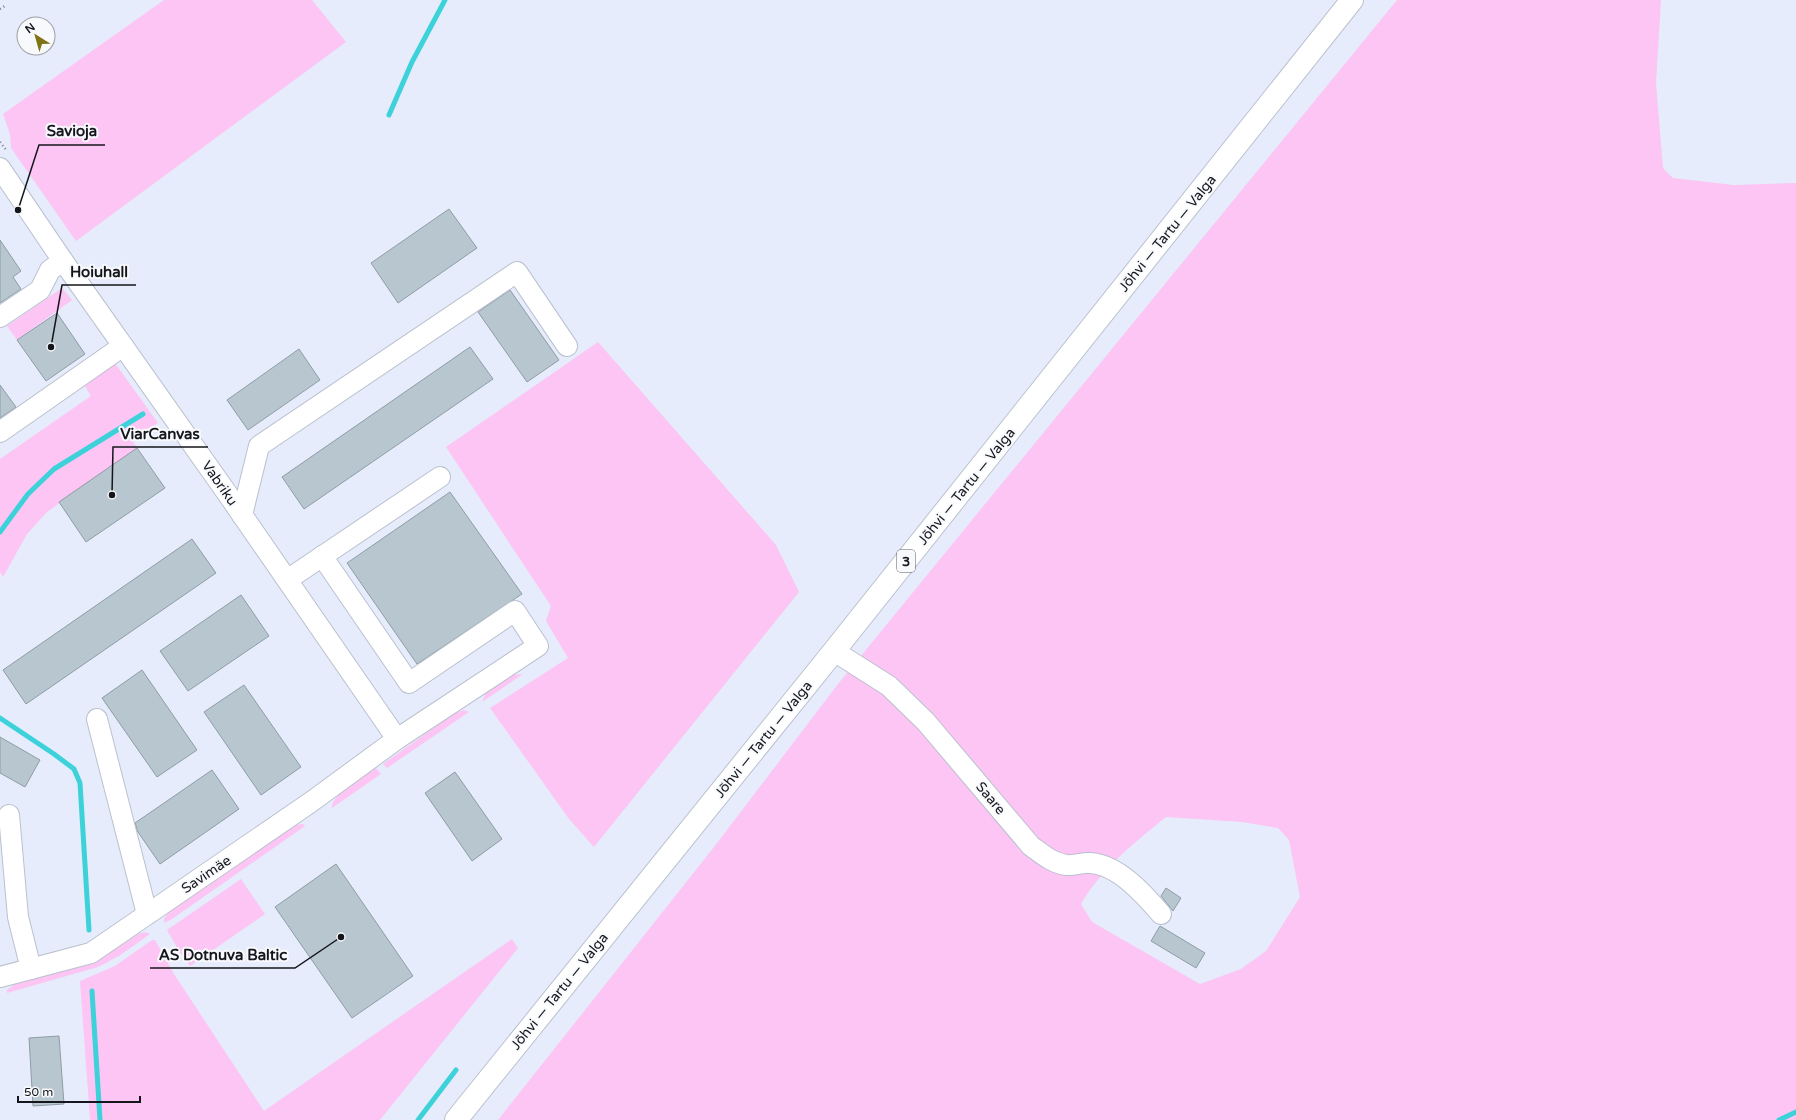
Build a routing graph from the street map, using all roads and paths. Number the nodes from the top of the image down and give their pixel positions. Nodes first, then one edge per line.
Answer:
1 (1352, 0) edge
2 (5, 6) dead end
3 (0, 9) edge
4 (0, 168) edge
5 (63, 261) junction
6 (0, 317) edge
7 (123, 346) junction
8 (567, 346) dead end
9 (0, 432) edge
10 (440, 477) dead end
11 (242, 515) junction
12 (322, 556) junction
13 (287, 580) junction
14 (834, 651) junction
15 (97, 719) dead end
16 (397, 739) junction
17 (9, 815) dead end
18 (147, 914) junction
19 (1161, 914) dead end
20 (31, 969) junction
21 (0, 977) edge
22 (456, 1120) edge

1 - 14 highway, Jõhvi — Tartu — Valga / 3
2 - 3 path
4 - 5 street, Vabriku
5 - 6 street
5 - 7 street, Vabriku
7 - 9 street
7 - 11 street, Vabriku
8 - 11 street
10 - 12 street
11 - 13 street, Vabriku
12 - 13 street
12 - 16 street, Savimäe
13 - 16 street, Vabriku
14 - 19 street, Saare
14 - 22 highway, Jõhvi — Tartu — Valga / 3
15 - 18 street
16 - 18 street, Savimäe
17 - 20 street
18 - 20 street, Savimäe
20 - 21 street, Savimäe

